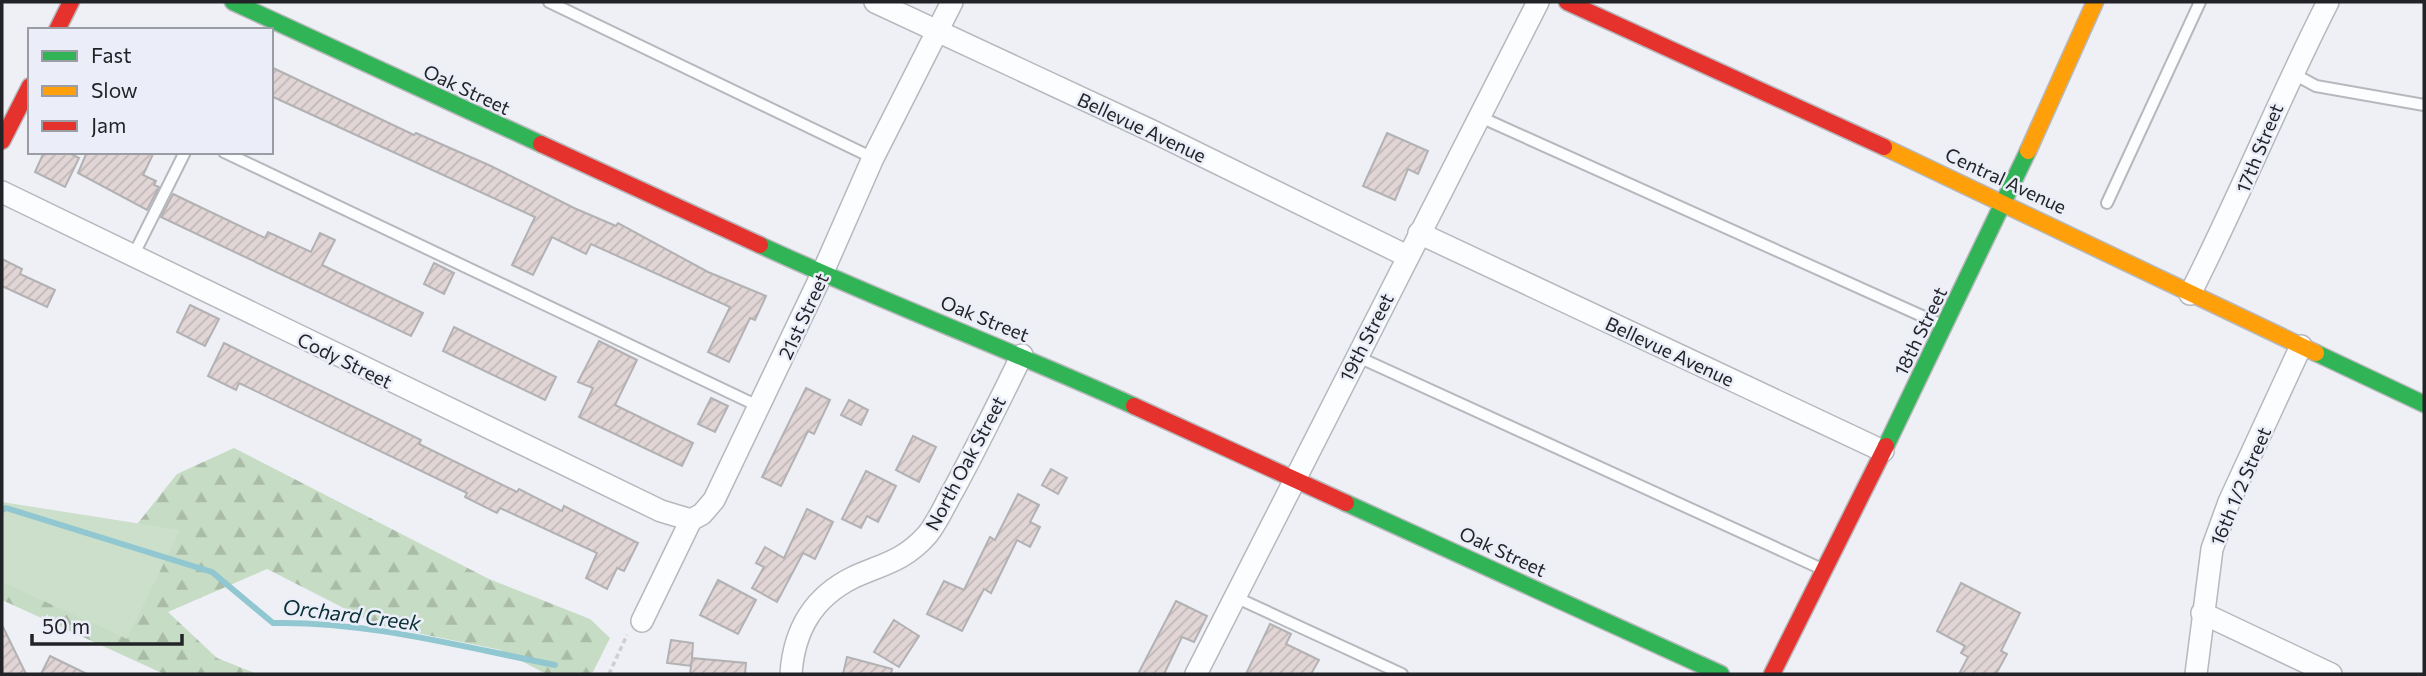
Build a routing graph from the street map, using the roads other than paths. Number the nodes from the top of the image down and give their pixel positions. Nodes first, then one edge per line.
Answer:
1 (71, 2) edge
2 (233, 2) edge
3 (549, 2) edge
4 (875, 2) edge
5 (952, 2) edge
6 (1538, 2) edge
7 (1567, 2) edge
8 (2095, 2) edge
9 (2200, 2) edge
10 (2328, 2) edge
11 (58, 28) edge
12 (937, 32) junction
13 (2291, 73) junction
14 (28, 90) edge
15 (2424, 105) edge
16 (1478, 116) junction
17 (2, 141) edge
18 (184, 154) edge
19 (228, 154) edge
20 (873, 158) junction
21 (2, 192) edge
22 (2005, 202) junction
23 (2108, 203) dead end
24 (1419, 233) junction
25 (1407, 256) junction
26 (132, 258) junction
27 (822, 274) junction
28 (2190, 294) junction
29 (1947, 328) junction
30 (2301, 346) junction
31 (1022, 355) junction
32 (1356, 356) junction
33 (2424, 404) edge
34 (760, 407) junction
35 (1883, 451) junction
36 (1295, 478) junction
37 (691, 520) junction
38 (1824, 570) junction
39 (1235, 597) junction
40 (2202, 613) junction
41 (642, 621) road end
42 (791, 674) edge
43 (1196, 674) edge
44 (1402, 674) edge
45 (1721, 674) edge
46 (1772, 674) edge
47 (2196, 674) edge
48 (2331, 674) edge

1 - 11 street
2 - 27 street, Oak Street
3 - 20 lane
4 - 12 street, Bellevue Avenue
5 - 12 street, 21st Street
6 - 16 street, 19th Street
7 - 22 street, Central Avenue
8 - 22 street, 18th Street
9 - 23 lane
10 - 13 street, 17th Street
12 - 20 street, 21st Street
12 - 25 street, Bellevue Avenue
13 - 15 lane
13 - 28 street, 17th Street
14 - 17 street
16 - 24 street, 19th Street
16 - 29 lane
18 - 26 lane
19 - 34 lane
20 - 27 street, 21st Street
21 - 26 street, Cody Street
22 - 28 street, Central Avenue
22 - 29 street, 18th Street
24 - 25 street, 19th Street
24 - 35 street, Bellevue Avenue
25 - 32 street, 19th Street
26 - 37 street, Cody Street
27 - 31 street, Oak Street
27 - 34 street, 21st Street
28 - 30 street, Central Avenue
29 - 35 street, 18th Street
30 - 33 street, Central Avenue
30 - 40 street, 16th 1/2 Street
31 - 36 street, Oak Street
31 - 42 street, North Oak Street
32 - 36 street, 19th Street
32 - 38 lane
34 - 37 street, 21st Street
35 - 38 street, 18th Street
36 - 39 street, 19th Street
36 - 45 street, Oak Street
37 - 41 street, 21st Street
38 - 46 street, 18th Street
39 - 43 street, 19th Street
39 - 44 lane
40 - 47 street, 16th 1/2 Street
40 - 48 street

